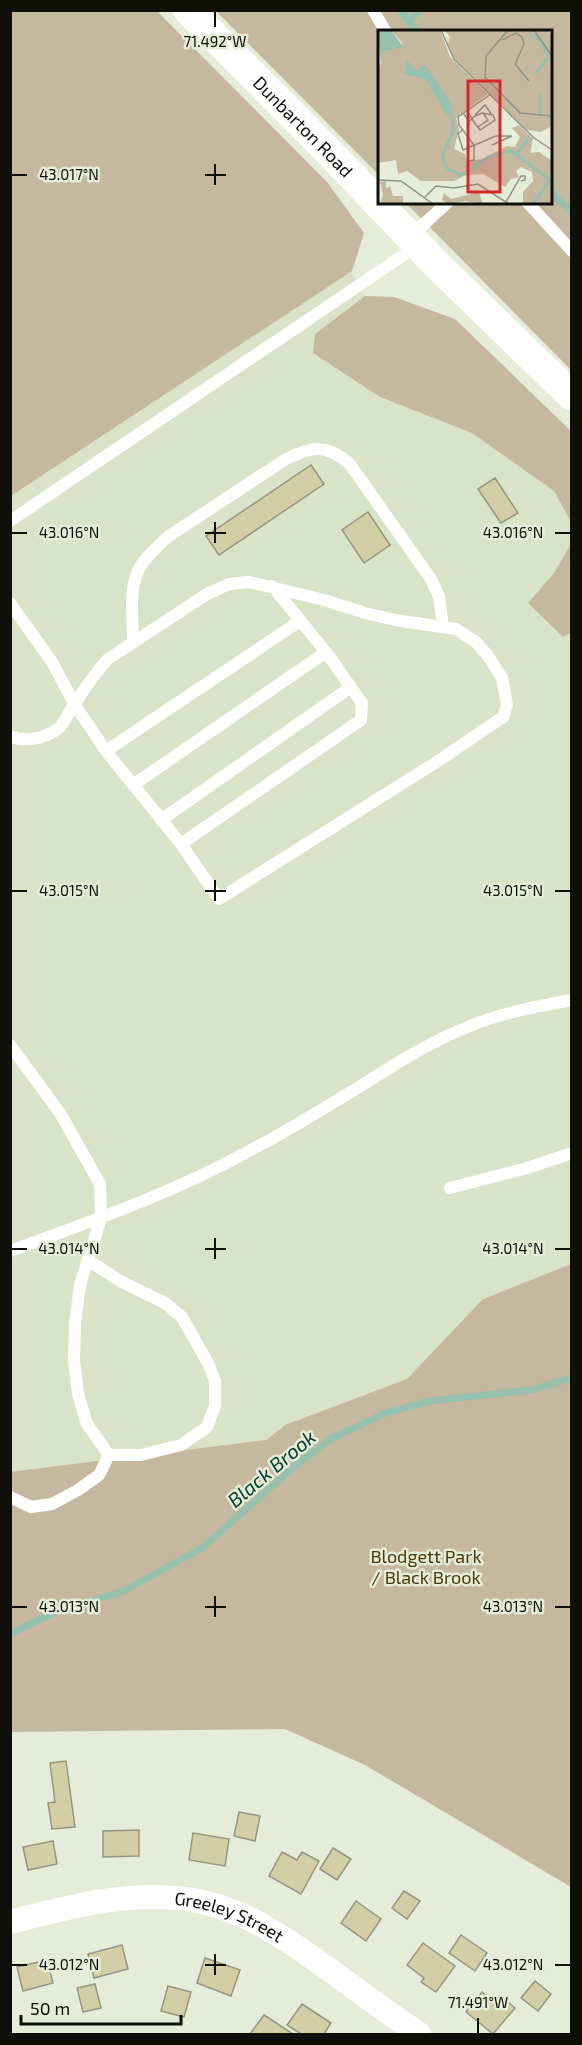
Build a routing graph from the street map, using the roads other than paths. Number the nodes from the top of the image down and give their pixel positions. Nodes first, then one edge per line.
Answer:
1 (188, 10) edge
2 (373, 10) edge
3 (385, 30) edge
4 (378, 203) edge
5 (379, 204) edge
6 (446, 204) edge
7 (529, 204) edge
8 (415, 241) junction
9 (572, 251) edge
10 (572, 396) edge
11 (10, 521) edge
12 (272, 586) junction
13 (10, 603) edge
14 (300, 621) junction
15 (443, 626) junction
16 (133, 641) junction
17 (326, 652) junction
18 (351, 687) junction
19 (75, 705) junction
20 (10, 736) edge
21 (106, 751) junction
22 (133, 785) junction
23 (160, 819) junction
24 (181, 844) junction
25 (572, 1000) edge
26 (10, 1045) edge
27 (572, 1153) edge
28 (450, 1188) dead end
29 (101, 1218) junction
30 (10, 1251) edge
31 (87, 1260) junction
32 (108, 1455) junction
33 (10, 1497) edge
34 (10, 1922) edge
35 (419, 2034) edge

1 - 4 street, Dunbarton Road
2 - 3 lane
5 - 8 street, Dunbarton Road
6 - 8 lane
7 - 9 lane
8 - 10 street, Dunbarton Road
8 - 11 lane
12 - 14 lane
12 - 15 lane
12 - 16 lane
13 - 19 lane
14 - 17 lane
14 - 21 lane
15 - 16 lane
15 - 24 lane
16 - 19 lane
17 - 18 lane
17 - 22 lane
18 - 23 lane
18 - 24 lane
19 - 20 lane
19 - 21 lane
21 - 22 lane
22 - 23 lane
23 - 24 lane
25 - 29 lane
26 - 29 lane
27 - 28 lane
29 - 30 lane
29 - 31 lane
31 - 32 lane
31 - 32 lane
32 - 33 lane
34 - 35 street, Greeley Street

